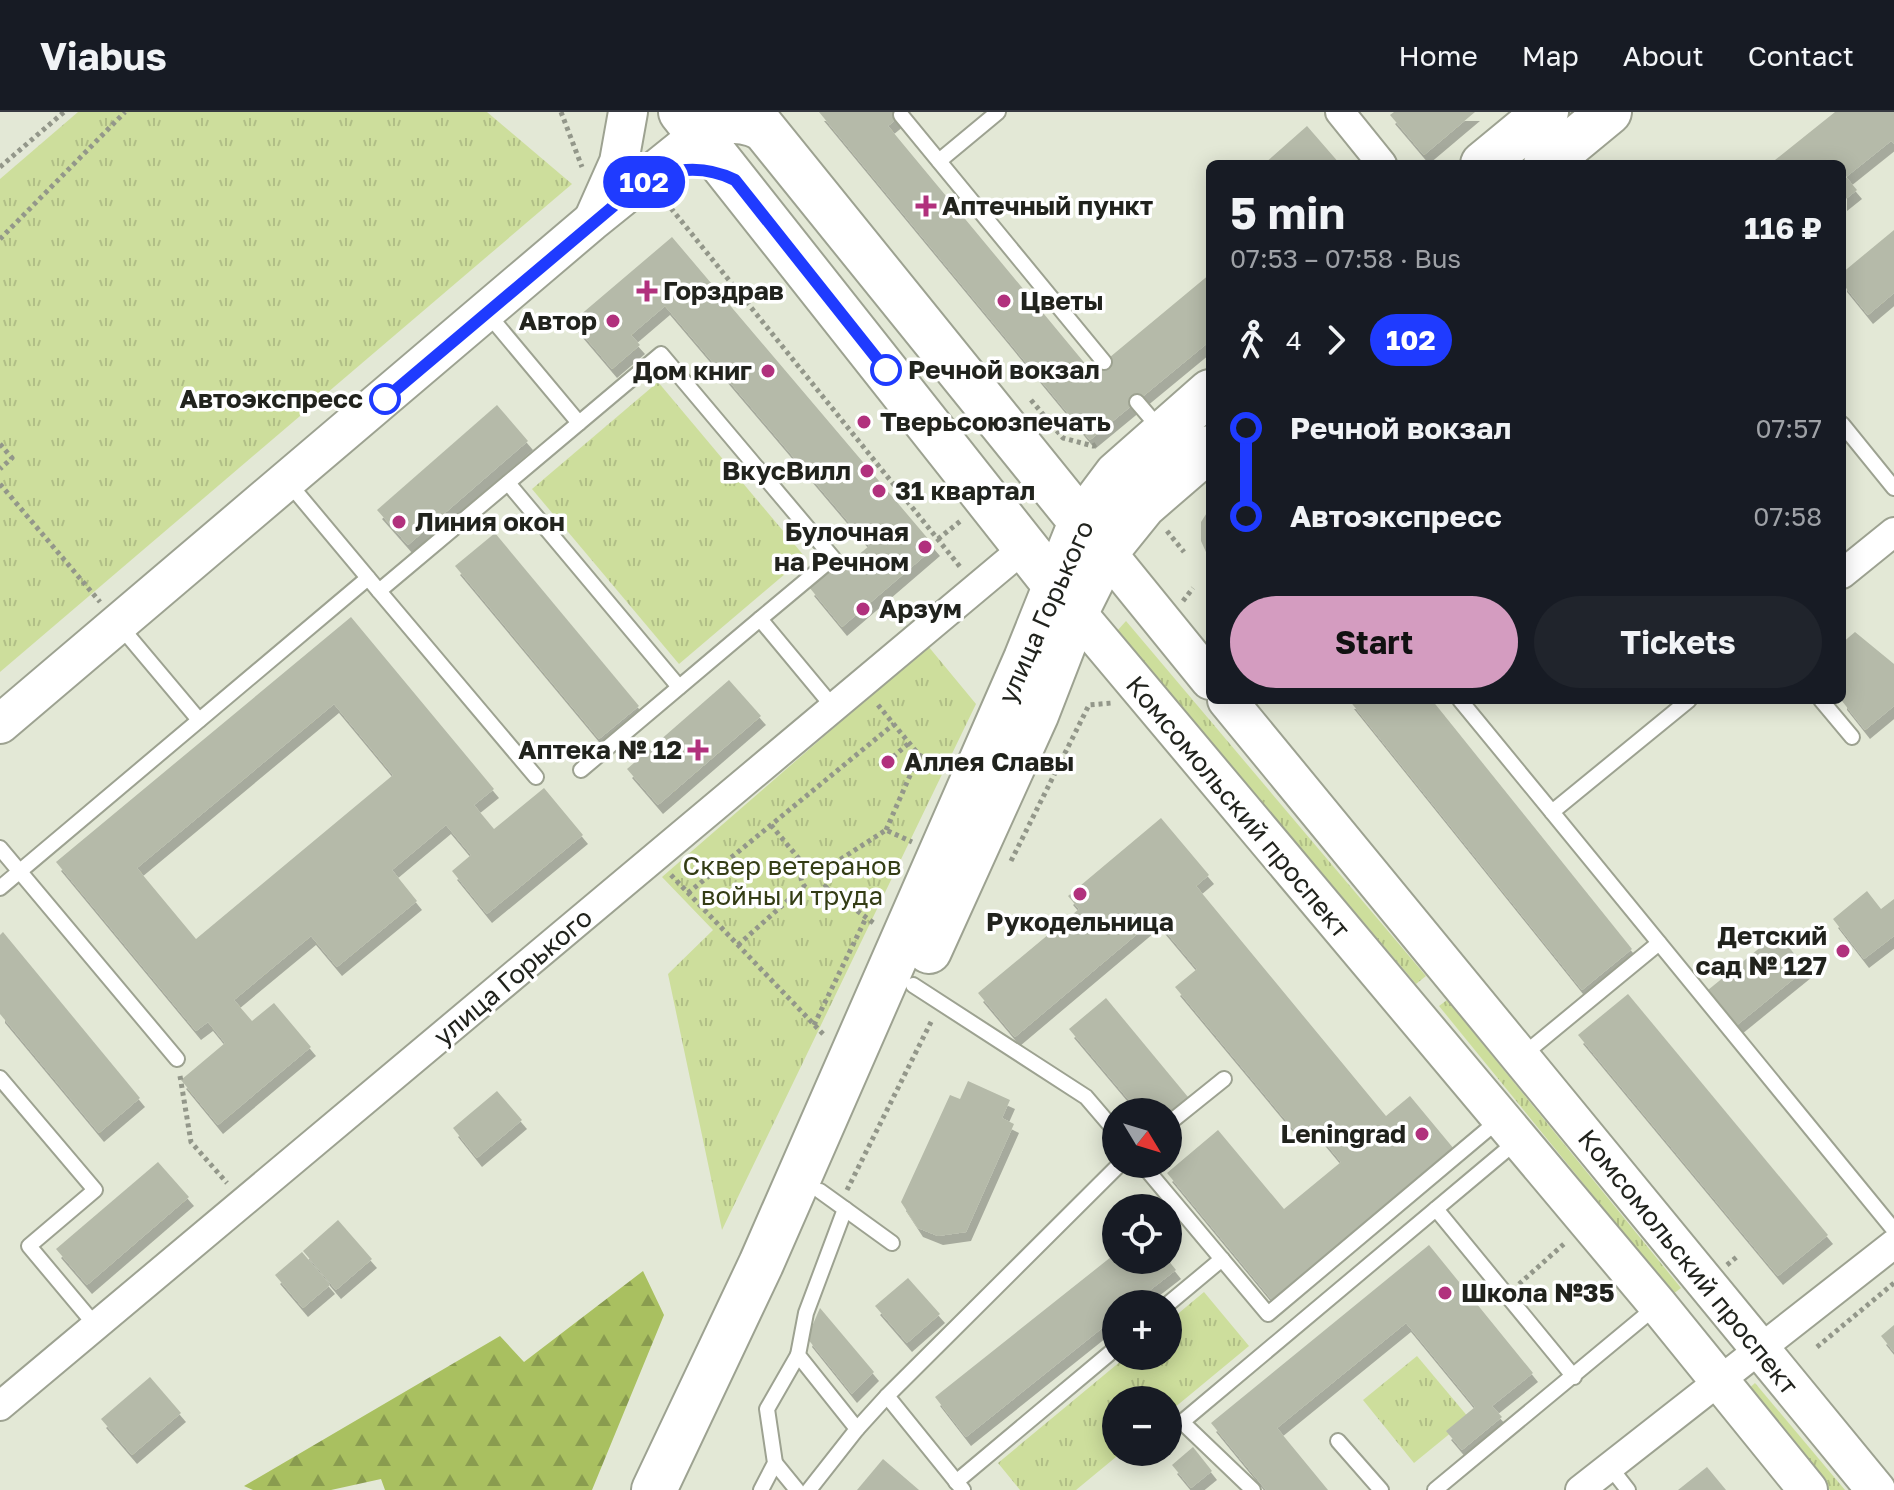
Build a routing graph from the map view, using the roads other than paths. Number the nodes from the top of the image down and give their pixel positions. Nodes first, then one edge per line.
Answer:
1 (628, 112) edge
2 (998, 112) edge
3 (1340, 112) edge
4 (1546, 112) edge
5 (1609, 112) edge
6 (901, 115) dead end
7 (690, 124) edge
8 (759, 124) edge
9 (1379, 160) edge
10 (1488, 160) edge
11 (1551, 160) edge
12 (939, 161) junction
13 (647, 179) junction
14 (735, 180) junction
15 (591, 222) junction
16 (487, 313) junction
17 (1104, 362) dead end
18 (1206, 394) edge
19 (579, 423) junction
20 (1846, 429) edge
21 (1206, 451) edge
22 (287, 481) junction
23 (508, 483) junction
24 (1894, 488) edge
25 (1894, 532) edge
26 (1093, 537) junction
27 (1025, 547) junction
28 (1846, 571) edge
29 (368, 578) junction
30 (379, 591) junction
31 (1066, 599) junction
32 (760, 619) junction
33 (119, 624) junction
34 (1206, 675) edge
35 (679, 687) junction
36 (1230, 704) edge
37 (1463, 704) edge
38 (1684, 704) edge
39 (1824, 704) edge
40 (834, 708) junction
41 (199, 720) junction
42 (0, 724) edge
43 (1852, 737) dead end
44 (581, 770) dead end
45 (536, 777) dead end
46 (1552, 812) junction
47 (0, 848) edge
48 (20, 871) junction
49 (0, 888) edge
50 (1659, 943) junction
51 (1451, 974) junction
52 (913, 985) junction
53 (1408, 1009) junction
54 (1520, 1058) junction
55 (177, 1059) road end
56 (0, 1078) edge
57 (1224, 1079) dead end
58 (1182, 1113) edge
59 (1102, 1116) edge
60 (1510, 1129) junction
61 (1106, 1178) edge
62 (1154, 1178) edge
63 (832, 1200) junction
64 (1436, 1209) junction
65 (1894, 1230) edge
66 (892, 1243) dead end
67 (1894, 1244) edge
68 (1222, 1259) junction
69 (772, 1269) junction
70 (1182, 1292) edge
71 (1658, 1305) junction
72 (96, 1326) junction
73 (1761, 1352) junction
74 (798, 1355) junction
75 (1102, 1360) edge
76 (1574, 1377) junction
77 (1721, 1383) junction
78 (887, 1396) junction
79 (0, 1406) edge
80 (857, 1429) junction
81 (1338, 1441) dead end
82 (775, 1463) junction
83 (1610, 1467) junction
84 (959, 1486) edge
85 (654, 1490) edge
86 (679, 1490) edge
87 (761, 1490) edge
88 (797, 1490) edge
89 (809, 1490) edge
90 (1253, 1490) edge
91 (1381, 1490) edge
92 (1435, 1490) edge
93 (1580, 1490) edge
94 (1628, 1490) edge
95 (1808, 1490) edge
96 (1876, 1490) edge

1 - 15 street
2 - 12 lane
3 - 9 street
4 - 10 main road
5 - 11 main road
6 - 12 lane
7 - 8 street
7 - 13 street
7 - 14 main road, Комсомольский проспект
8 - 26 main road
12 - 17 lane
13 - 14 street
13 - 15 street
14 - 27 main road, Комсомольский проспект
15 - 16 street
16 - 19 lane
16 - 22 street
18 - 26 main road, улица Горького
19 - 23 lane
19 - 32 lane
20 - 24 lane
21 - 26 main road, улица Горького
22 - 29 lane
22 - 33 street
23 - 30 lane
23 - 35 lane
25 - 28 street
26 - 31 main road, улица Горького
26 - 34 street
27 - 31 main road, Комсомольский проспект
27 - 40 street, улица Горького
29 - 30 lane
29 - 41 lane
30 - 45 lane
31 - 52 main road, улица Горького
31 - 53 street, Комсомольский проспект
31 - 69 main road, улица Горького
32 - 35 lane
32 - 40 lane
33 - 41 lane
33 - 42 street
35 - 44 lane
36 - 51 street, Комсомольский проспект
37 - 46 lane
38 - 46 lane
39 - 43 lane
40 - 72 street, улица Горького
41 - 48 lane
46 - 50 lane
47 - 48 lane
48 - 49 lane
48 - 55 lane
50 - 54 lane
50 - 65 lane
51 - 53 street
51 - 54 street, Комсомольский проспект
52 - 59 lane
52 - 63 main road, улица Горького
53 - 60 street, Комсомольский проспект
54 - 73 street, Комсомольский проспект
56 - 72 lane
57 - 58 lane
60 - 64 lane
60 - 68 lane
60 - 71 street, Комсомольский проспект
61 - 78 lane
62 - 68 lane
63 - 66 lane
63 - 69 main road, улица Горького
63 - 74 lane
64 - 76 lane
64 - 90 lane
67 - 73 street
68 - 70 lane
69 - 85 main road
69 - 86 main road
71 - 76 lane
71 - 77 street, Комсомольский проспект
72 - 79 street, улица Горького
73 - 77 street
73 - 96 street, Комсомольский проспект
74 - 80 lane
74 - 82 lane
75 - 84 lane
76 - 92 lane
77 - 83 street
77 - 95 street, Комсомольский проспект
78 - 80 lane
78 - 84 lane
80 - 89 lane
81 - 91 lane
82 - 87 lane
82 - 88 lane
83 - 93 street
83 - 94 lane

